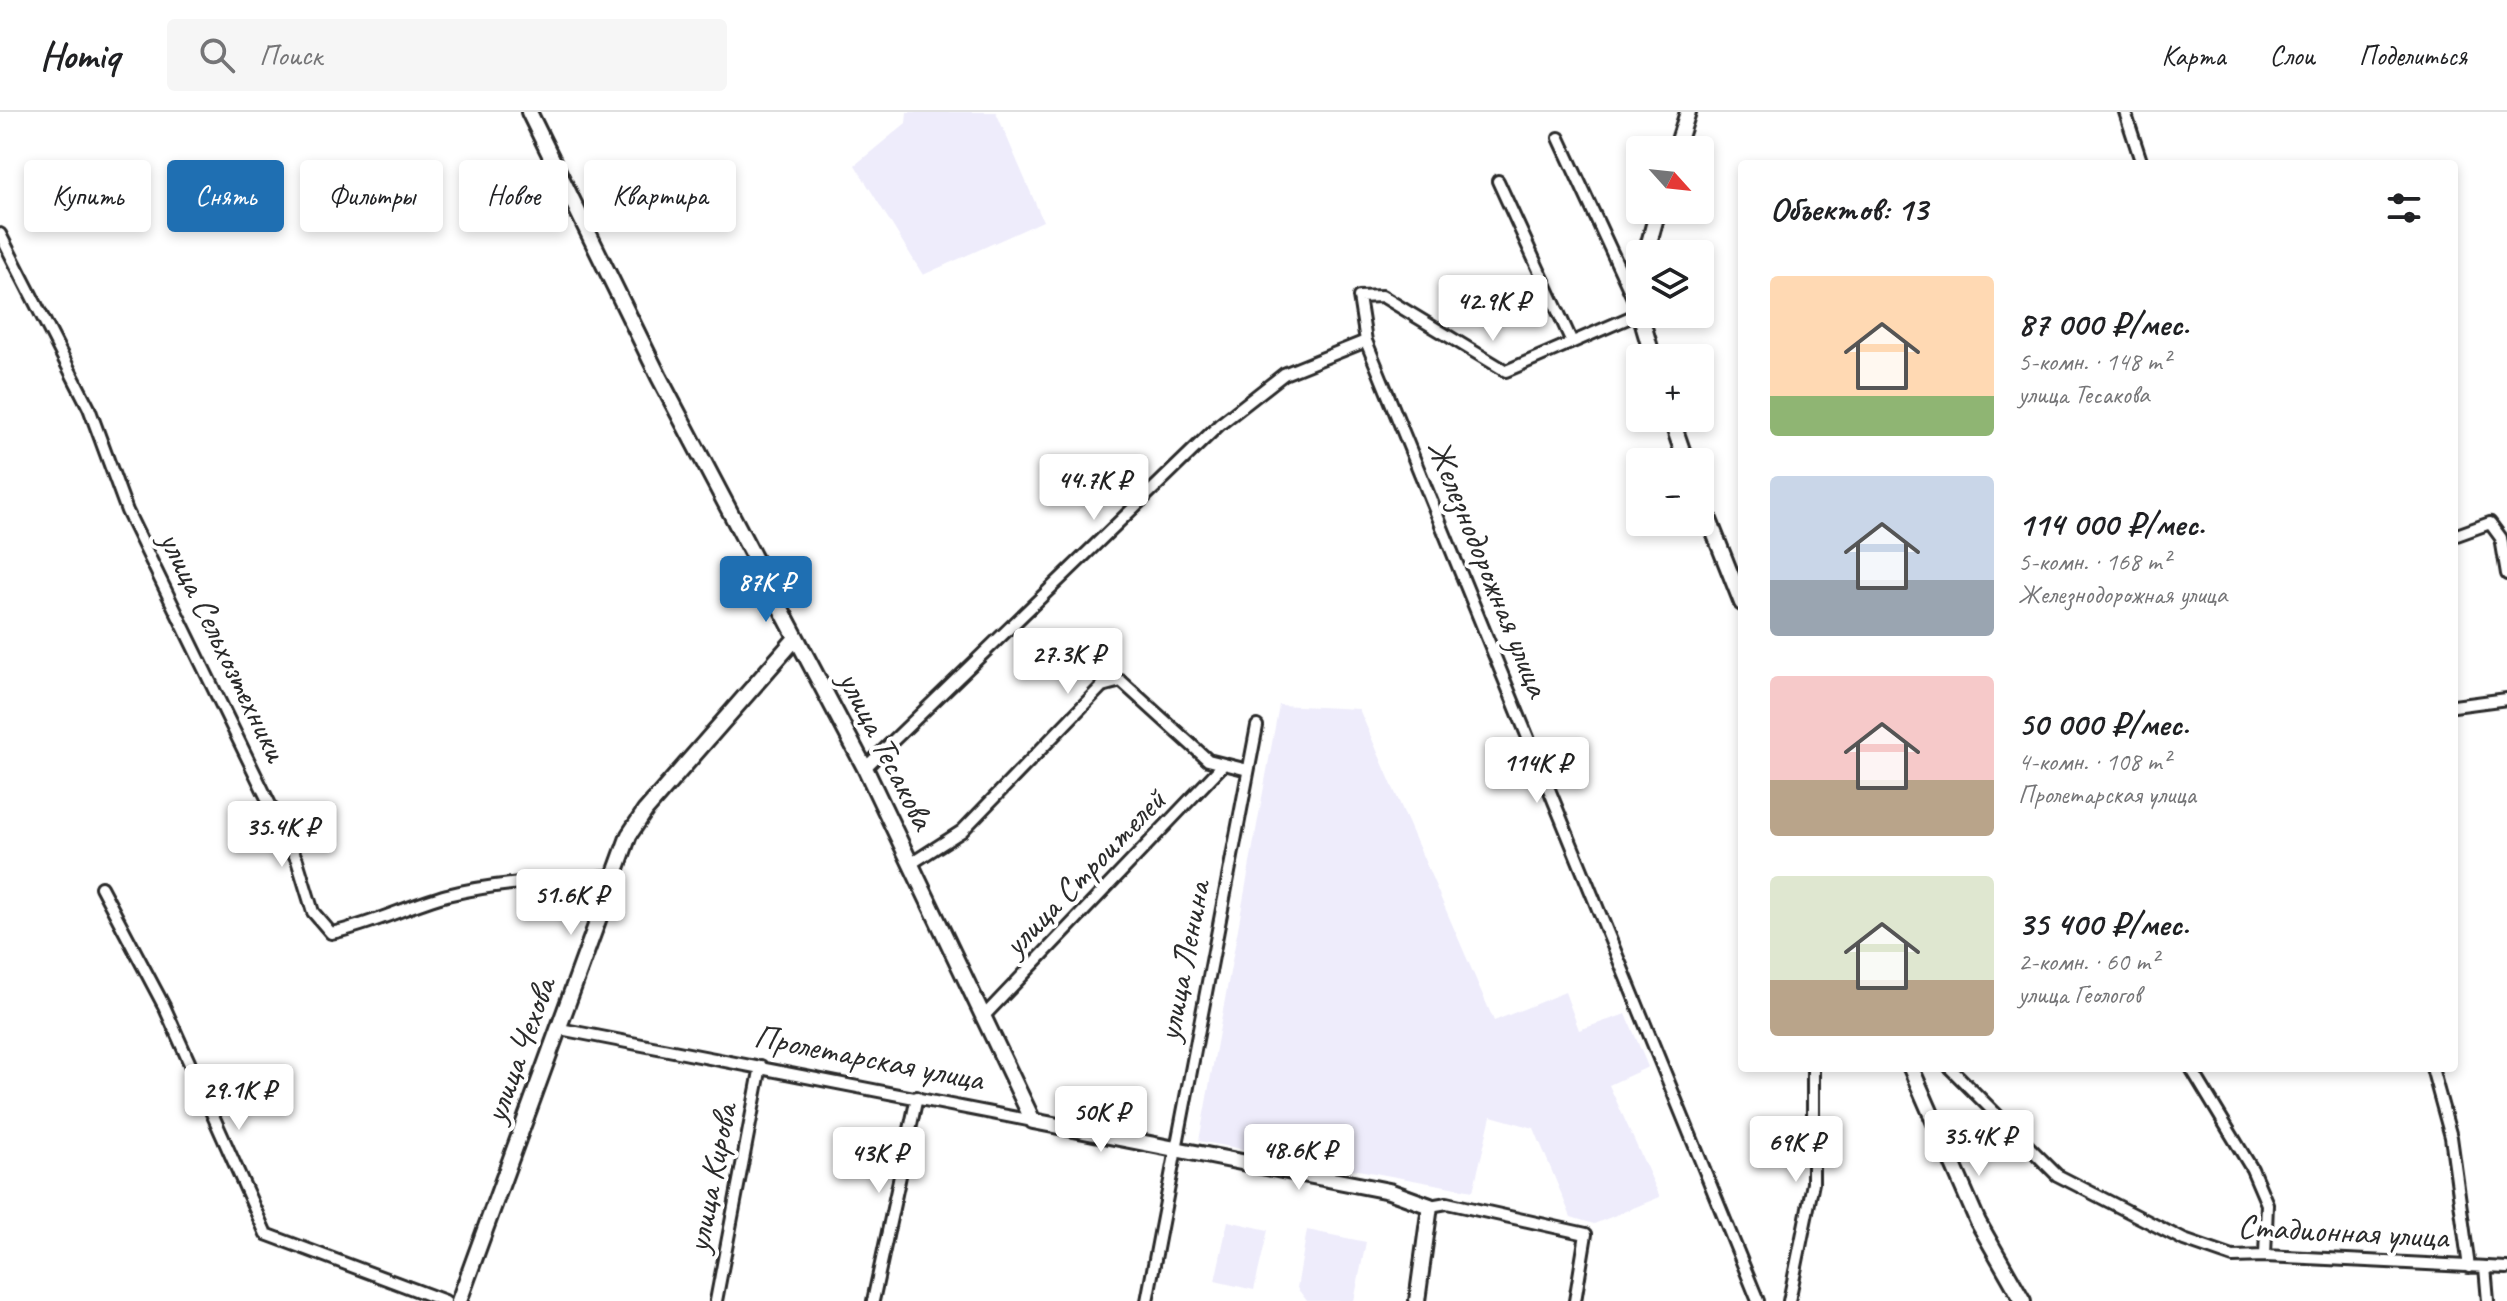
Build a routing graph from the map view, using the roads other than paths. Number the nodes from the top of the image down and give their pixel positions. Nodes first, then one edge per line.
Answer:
1 (529, 112) edge
2 (1688, 112) edge
3 (2125, 112) edge
4 (1680, 136) edge
5 (1559, 138) dead end
6 (2141, 160) edge
7 (1498, 181) dead end
8 (0, 234) edge
9 (1626, 283) edge
10 (1626, 319) edge
11 (1366, 341) junction
12 (1572, 342) junction
13 (1714, 532) edge
14 (2458, 535) edge
15 (2507, 574) edge
16 (1738, 593) edge
17 (795, 639) junction
18 (2507, 699) edge
19 (2458, 705) edge
20 (1257, 726) dead end
21 (1223, 765) junction
22 (865, 768) junction
23 (1248, 770) junction
24 (912, 863) junction
25 (612, 876) junction
26 (101, 887) dead end
27 (983, 1017) junction
28 (560, 1029) junction
29 (761, 1066) junction
30 (1813, 1072) edge
31 (1915, 1072) edge
32 (1954, 1072) edge
33 (2193, 1072) edge
34 (2433, 1072) edge
35 (917, 1097) junction
36 (1033, 1121) junction
37 (1177, 1150) junction
38 (1430, 1206) junction
39 (2265, 1256) junction
40 (2469, 1267) junction
41 (2485, 1267) junction
42 (2507, 1268) edge
43 (445, 1301) edge
44 (459, 1301) edge
45 (716, 1301) edge
46 (873, 1301) edge
47 (1147, 1301) edge
48 (1417, 1301) edge
49 (1575, 1301) edge
50 (1758, 1301) edge
51 (1789, 1301) edge
52 (2023, 1301) edge
53 (2488, 1301) edge

1 - 17 main road, улица Тесакова
2 - 4 main road
3 - 6 street
5 - 9 street
7 - 12 street
8 - 25 street, улица Сельхозтехники
10 - 12 street
11 - 12 street, Железнодорожная улица
11 - 22 street
11 - 50 street, Железнодорожная улица
13 - 16 main road
14 - 15 street
17 - 22 main road, улица Тесакова
17 - 25 main road, улица Чехова
18 - 19 street
20 - 23 street, улица Ленина
21 - 23 street
21 - 24 street
21 - 27 street, улица Строителей
22 - 24 main road, улица Тесакова
23 - 37 street, улица Ленина
24 - 27 main road, улица Тесакова
25 - 28 main road, улица Чехова
26 - 43 street
27 - 36 main road, улица Тесакова
28 - 29 street, Пролетарская улица
28 - 44 main road, улица Чехова
29 - 35 street, Пролетарская улица
29 - 45 street, улица Кирова
30 - 51 street
31 - 52 main road
32 - 39 street, Стадионная улица
33 - 39 street
34 - 40 street
35 - 36 street, Пролетарская улица
35 - 46 street
36 - 37 main road, Пролетарская улица
37 - 38 main road, Пролетарская улица
37 - 47 street, улица Ленина
38 - 48 main road
38 - 49 street, Пролетарская улица
39 - 40 street, Стадионная улица
40 - 41 street, Стадионная улица
41 - 42 street, Стадионная улица
41 - 53 street

